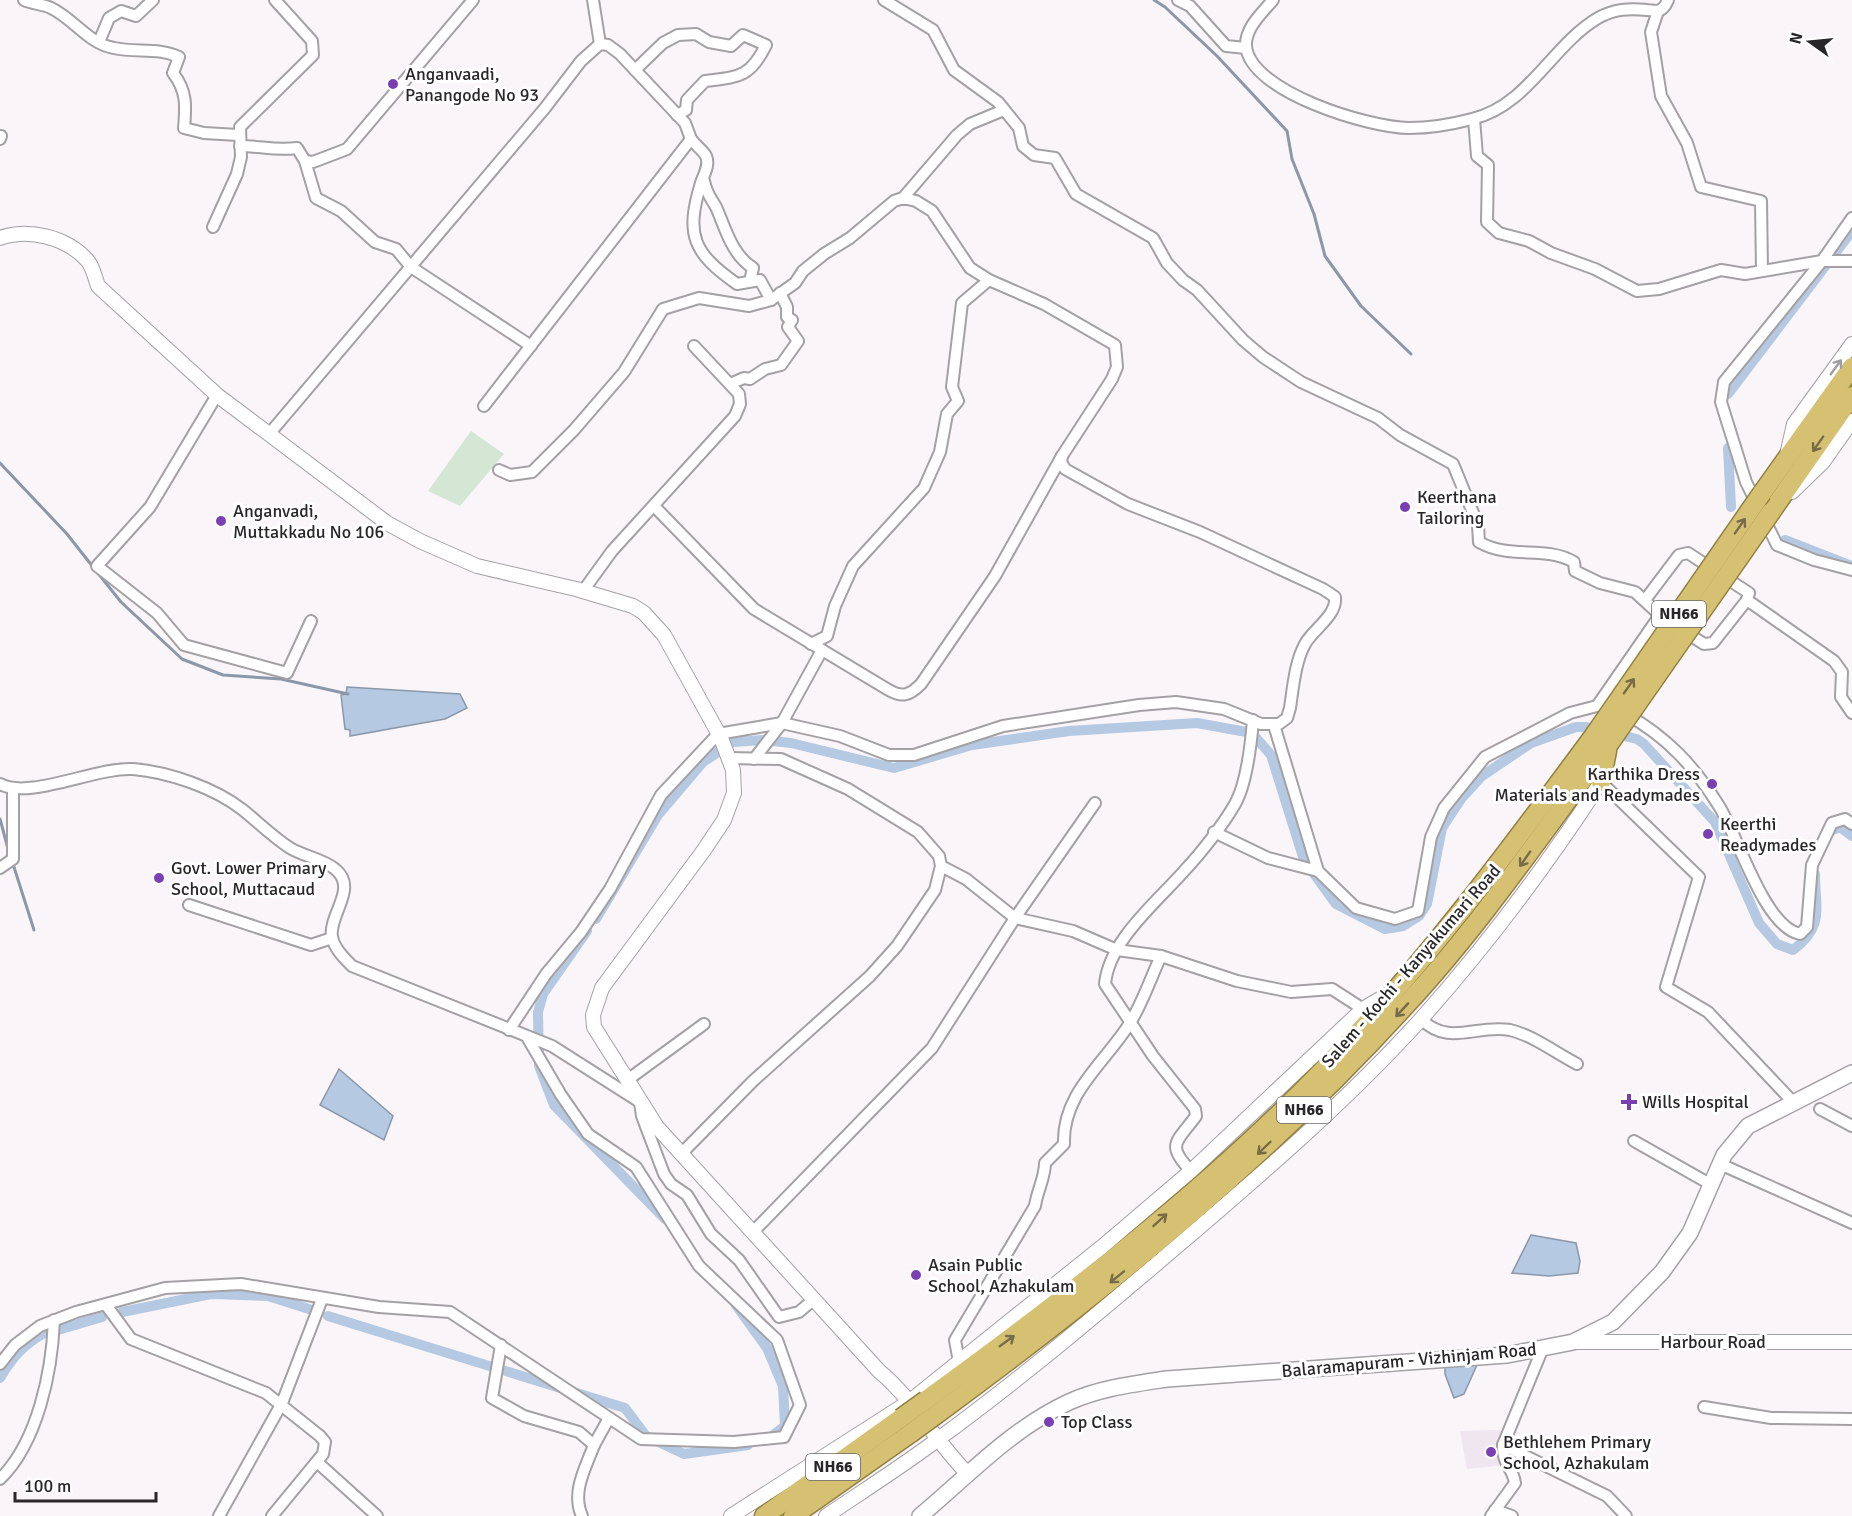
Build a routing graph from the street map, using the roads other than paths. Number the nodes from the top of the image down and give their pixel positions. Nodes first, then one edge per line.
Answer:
1 (24, 0) edge
2 (153, 0) edge
3 (275, 0) edge
4 (473, 0) edge
5 (593, 0) edge
6 (884, 0) edge
7 (1178, 0) edge
8 (1273, 0) edge
9 (1668, 0) edge
10 (1658, 11) junction
11 (99, 42) junction
12 (600, 44) junction
13 (1246, 48) junction
14 (635, 70) junction
15 (1004, 110) junction
16 (677, 115) junction
17 (1474, 119) junction
18 (691, 139) junction
19 (239, 141) junction
20 (305, 161) junction
21 (703, 177) junction
22 (903, 198) junction
23 (1852, 218) edge
24 (213, 227) dead end
25 (0, 238) edge
26 (1822, 261) junction
27 (1852, 261) edge
28 (411, 267) junction
29 (1762, 271) junction
30 (988, 280) junction
31 (750, 281) junction
32 (780, 293) junction
33 (771, 300) junction
34 (1852, 344) edge
35 (531, 346) junction
36 (694, 346) dead end
37 (1852, 367) edge
38 (730, 384) junction
39 (217, 395) junction
40 (1852, 396) edge
41 (484, 406) dead end
42 (1852, 421) edge
43 (270, 434) junction
44 (1062, 456) junction
45 (1785, 460) junction
46 (499, 470) dead end
47 (655, 507) junction
48 (1771, 512) junction
49 (1852, 570) edge
50 (583, 591) junction
51 (1645, 600) junction
52 (1748, 600) junction
53 (1660, 615) junction
54 (311, 621) dead end
55 (811, 644) junction
56 (822, 650) junction
57 (1597, 706) junction
58 (1852, 713) edge
59 (1253, 720) junction
60 (782, 723) junction
61 (1274, 725) junction
62 (719, 736) junction
63 (1602, 739) junction
64 (729, 758) junction
65 (754, 759) junction
66 (1601, 782) junction
67 (0, 784) edge
68 (13, 790) junction
69 (1095, 803) dead end
70 (1852, 824) edge
71 (1214, 832) junction
72 (1533, 832) junction
73 (942, 866) junction
74 (0, 868) edge
75 (1318, 871) junction
76 (189, 905) dead end
77 (1015, 918) junction
78 (332, 938) junction
79 (1117, 950) junction
80 (1161, 956) junction
81 (1395, 991) junction
82 (1363, 1009) junction
83 (1421, 1018) junction
84 (1130, 1023) junction
85 (704, 1024) dead end
86 (509, 1030) junction
87 (527, 1037) junction
88 (1577, 1064) dead end
89 (1852, 1073) edge
90 (626, 1081) junction
91 (640, 1102) junction
92 (1793, 1102) junction
93 (1820, 1109) dead end
94 (1852, 1126) edge
95 (1634, 1141) dead end
96 (682, 1153) junction
97 (1720, 1164) junction
98 (1191, 1171) junction
99 (1710, 1184) junction
100 (1852, 1223) edge
101 (753, 1232) junction
102 (322, 1299) junction
103 (813, 1299) junction
104 (106, 1305) junction
105 (54, 1320) junction
106 (1573, 1342) junction
107 (1852, 1342) edge
108 (501, 1346) junction
109 (1542, 1350) junction
110 (958, 1362) junction
111 (0, 1364) edge
112 (282, 1403) junction
113 (1704, 1407) dead end
114 (917, 1413) junction
115 (609, 1418) junction
116 (1852, 1419) edge
117 (936, 1441) junction
118 (594, 1445) junction
119 (1503, 1445) junction
120 (316, 1462) junction
121 (968, 1474) junction
122 (0, 1479) edge
123 (1493, 1513) edge
124 (219, 1516) edge
125 (272, 1516) edge
126 (377, 1516) edge
127 (582, 1516) edge
128 (731, 1516) edge
129 (764, 1516) edge
130 (793, 1516) edge
131 (826, 1516) edge
132 (920, 1516) edge
133 (1512, 1516) edge
134 (1626, 1516) edge

1 - 11 street
2 - 11 street
3 - 19 street
4 - 20 street
5 - 12 street
6 - 15 street
7 - 13 street
8 - 13 street
9 - 10 street
10 - 17 street
10 - 29 street
11 - 19 street
12 - 14 street
12 - 28 street
13 - 17 street
14 - 16 street
14 - 16 street
15 - 22 street
15 - 51 street
16 - 18 street
17 - 29 street
18 - 21 street
18 - 35 street
19 - 20 street
19 - 24 street
20 - 28 street
21 - 31 street
21 - 31 street
22 - 30 street
22 - 32 street
23 - 26 street
25 - 39 street
26 - 27 street
26 - 29 street
26 - 49 street
28 - 35 street
28 - 43 street
30 - 44 street
30 - 55 street
31 - 33 street
32 - 33 street
32 - 38 street
33 - 46 street
45 -> 34 street
35 - 41 street
36 - 38 street
37 - 45 highway, Salem - Kochi - Kanyakumari Road / NH66
38 - 47 street
39 - 43 street
39 - 54 street
40 -> 48 highway, Salem - Kochi - Kanyakumari Road / NH66
42 - 48 street
43 - 50 street
44 - 56 street
44 - 61 street
63 -> 45 highway, Salem - Kochi - Kanyakumari Road / NH66, bridge
47 - 50 street
47 - 55 street
48 - 63 highway, Salem - Kochi - Kanyakumari Road / NH66, bridge
50 - 62 street
51 - 52 street
51 - 53 street
52 - 53 street
52 - 58 street
53 - 57 street
55 - 56 street
56 - 60 street
57 - 70 street
57 - 75 street
59 - 60 street
59 - 61 street
59 - 71 street
60 - 62 street
60 - 65 street
61 - 75 street
62 - 64 street
62 - 86 street
63 - 66 highway
63 - 72 highway, Salem - Kochi - Kanyakumari Road / NH66
64 - 65 street
64 - 90 street
65 - 73 street
66 - 83 street
66 - 92 street
67 - 68 street
68 - 74 street
68 - 78 street
69 - 77 street
71 - 75 street
71 - 79 street
72 - 81 highway, Salem - Kochi - Kanyakumari Road / NH66
72 -> 114 highway, Salem - Kochi - Kanyakumari Road / NH66
73 - 77 street
73 - 96 street
76 - 78 street
77 - 79 street
77 - 101 street
78 - 86 street
79 - 80 street
79 - 84 street
80 - 82 street
80 - 84 street
81 - 82 street
114 -> 81 highway, Salem - Kochi - Kanyakumari Road / NH66
82 - 98 street
83 - 88 street
83 - 117 street
84 - 98 street
84 - 110 street
85 - 90 street
86 - 87 street
87 - 91 street
87 - 115 street
89 - 92 main road, Balaramapuram - Vizhinjam Road
90 - 91 street
91 - 96 street
91 - 103 street
92 - 97 main road, Balaramapuram - Vizhinjam Road
93 - 94 street
95 - 99 street
96 - 101 street
97 - 99 main road, Balaramapuram - Vizhinjam Road
97 - 100 street
98 - 110 street
99 - 106 main road, Balaramapuram - Vizhinjam Road
101 - 103 street
102 - 104 street
102 - 108 street
102 - 112 street
103 - 114 street
104 - 105 street
104 - 112 street
105 - 111 street
105 - 122 street
106 - 107 street, Harbour Road
106 - 109 main road, Balaramapuram - Vizhinjam Road
108 - 115 street
108 - 118 street
109 - 119 street
109 - 121 main road, Balaramapuram - Vizhinjam Road
110 - 114 street
112 - 120 street
112 - 124 street
113 - 116 street
114 - 117 street
114 - 128 street
114 - 129 highway, Salem - Kochi - Kanyakumari Road / NH66
114 - 130 highway, Salem - Kochi - Kanyakumari Road / NH66
115 - 118 street
117 - 121 street
117 - 131 street
118 - 127 street
119 - 123 street
119 - 134 street
120 - 125 street
120 - 126 street
121 - 132 main road, Balaramapuram - Vizhinjam Road
123 - 133 street

